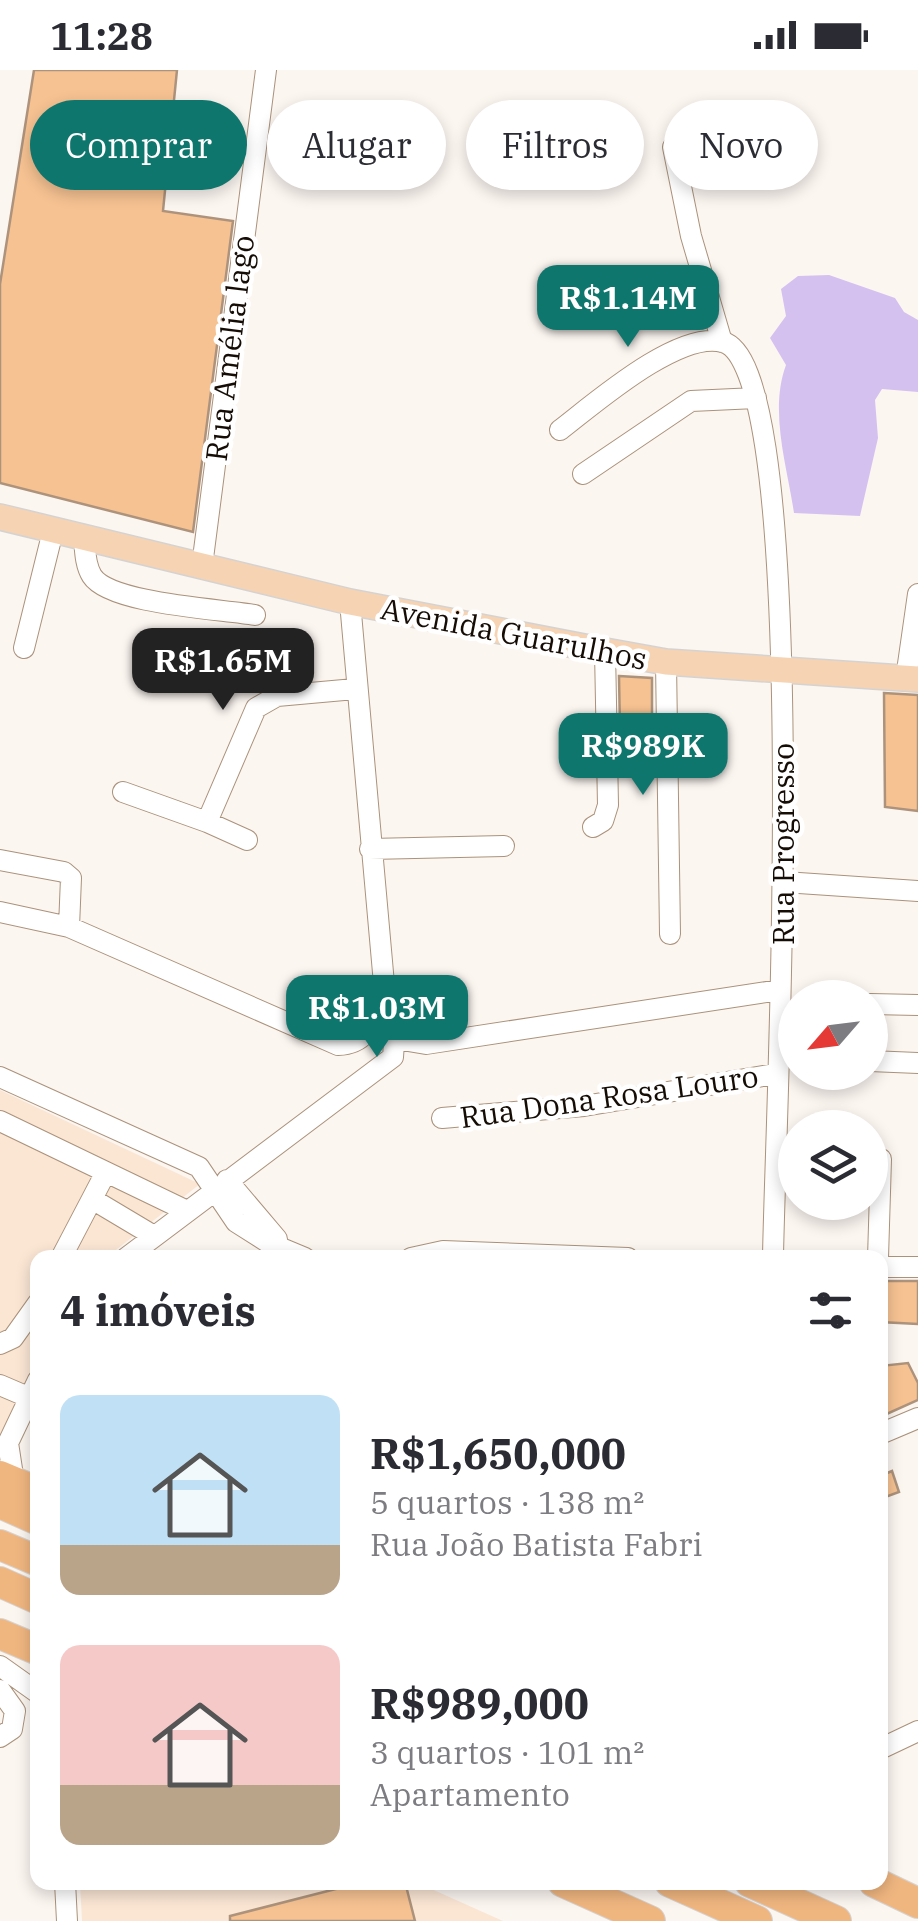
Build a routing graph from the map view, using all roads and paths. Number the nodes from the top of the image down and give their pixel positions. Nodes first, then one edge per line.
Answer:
1 (266, 70) edge
2 (682, 190) edge
3 (722, 342) junction
4 (756, 398) junction
5 (560, 430) dead end
6 (583, 474) dead end
7 (0, 517) edge
8 (53, 530) junction
9 (84, 538) junction
10 (202, 566) junction
11 (918, 594) edge
12 (350, 602) junction
13 (255, 615) dead end
14 (24, 648) dead end
15 (605, 651) junction
16 (666, 662) junction
17 (782, 670) junction
18 (912, 679) edge
19 (355, 689) junction
20 (123, 792) dead end
21 (207, 822) junction
22 (593, 826) dead end
23 (247, 840) dead end
24 (504, 846) dead end
25 (370, 849) junction
26 (0, 860) edge
27 (784, 882) junction
28 (918, 890) edge
29 (0, 912) edge
30 (69, 926) junction
31 (670, 934) dead end
32 (785, 980) edge
33 (386, 995) junction
34 (778, 999) edge
35 (888, 1005) edge
36 (918, 1006) edge
37 (367, 1035) junction
38 (396, 1039) junction
39 (338, 1045) junction
40 (388, 1062) junction
41 (888, 1062) edge
42 (778, 1064) edge
43 (918, 1064) edge
44 (0, 1077) edge
45 (346, 1089) junction
46 (781, 1090) edge
47 (442, 1118) dead end
48 (0, 1122) edge
49 (106, 1172) junction
50 (220, 1186) junction
51 (92, 1199) junction
52 (187, 1211) junction
53 (879, 1220) edge
54 (154, 1236) junction
55 (65, 1250) edge
56 (136, 1250) edge
57 (293, 1250) edge
58 (773, 1250) edge
59 (878, 1250) edge
60 (888, 1266) edge
61 (918, 1267) edge
62 (30, 1314) edge
63 (0, 1344) edge
64 (0, 1385) edge
65 (30, 1388) edge
66 (30, 1393) edge
67 (918, 1418) edge
68 (888, 1431) edge
69 (4, 1441) edge
70 (13, 1488) edge
71 (30, 1510) edge
72 (0, 1544) edge
73 (30, 1558) edge
74 (0, 1582) edge
75 (30, 1595) edge
76 (0, 1634) edge
77 (30, 1647) edge
78 (0, 1666) edge
79 (30, 1687) edge
80 (0, 1690) edge
81 (918, 1731) edge
82 (0, 1737) edge
83 (888, 1746) edge
84 (888, 1889) edge
85 (65, 1890) edge
86 (582, 1890) edge
87 (688, 1890) edge
88 (768, 1890) edge
89 (918, 1903) edge
90 (67, 1921) edge
91 (650, 1921) edge
92 (757, 1921) edge
93 (836, 1921) edge

1 - 10 street, Rua Amélia lago
2 - 3 street
3 - 4 street, Rua Progresso
3 - 5 street
4 - 6 street
4 - 17 street, Rua Progresso
7 - 8 main road, Avenida Guarulhos
8 - 9 main road, Avenida Guarulhos
8 - 14 street
9 - 10 main road, Avenida Guarulhos
9 - 13 street
10 - 12 main road, Avenida Guarulhos
11 - 18 street
12 - 15 main road, Avenida Guarulhos
12 - 19 street
15 - 16 main road, Avenida Guarulhos
15 - 22 street
16 - 17 main road, Avenida Guarulhos
16 - 31 street
17 - 18 main road, Avenida Guarulhos
17 - 27 street, Rua Progresso
19 - 21 street
19 - 25 street
20 - 21 street
21 - 23 street
24 - 25 street
25 - 33 street
26 - 30 street
27 - 28 street
27 - 32 street, Rua Progresso
29 - 30 street
30 - 39 street
33 - 37 street
33 - 38 street
34 - 38 street
35 - 36 street
37 - 39 street
37 - 40 street
38 - 40 street
39 - 45 street
40 - 45 street
41 - 43 street
42 - 47 street, Rua Dona Rosa Louro
44 - 50 street
45 - 50 street
46 - 58 street, Rua Progresso
48 - 49 street
49 - 51 street
49 - 52 street
50 - 52 street
50 - 57 street
51 - 54 street
51 - 55 street
52 - 54 street
53 - 59 street
54 - 56 street
60 - 61 street
62 - 63 street
64 - 65 street
66 - 69 street
67 - 68 street
69 - 70 street
70 - 71 highway
72 - 73 highway
74 - 75 highway
76 - 77 highway
78 - 79 street
80 - 82 street
81 - 83 street
84 - 89 highway
85 - 90 street
86 - 91 highway
87 - 92 highway
88 - 93 highway

